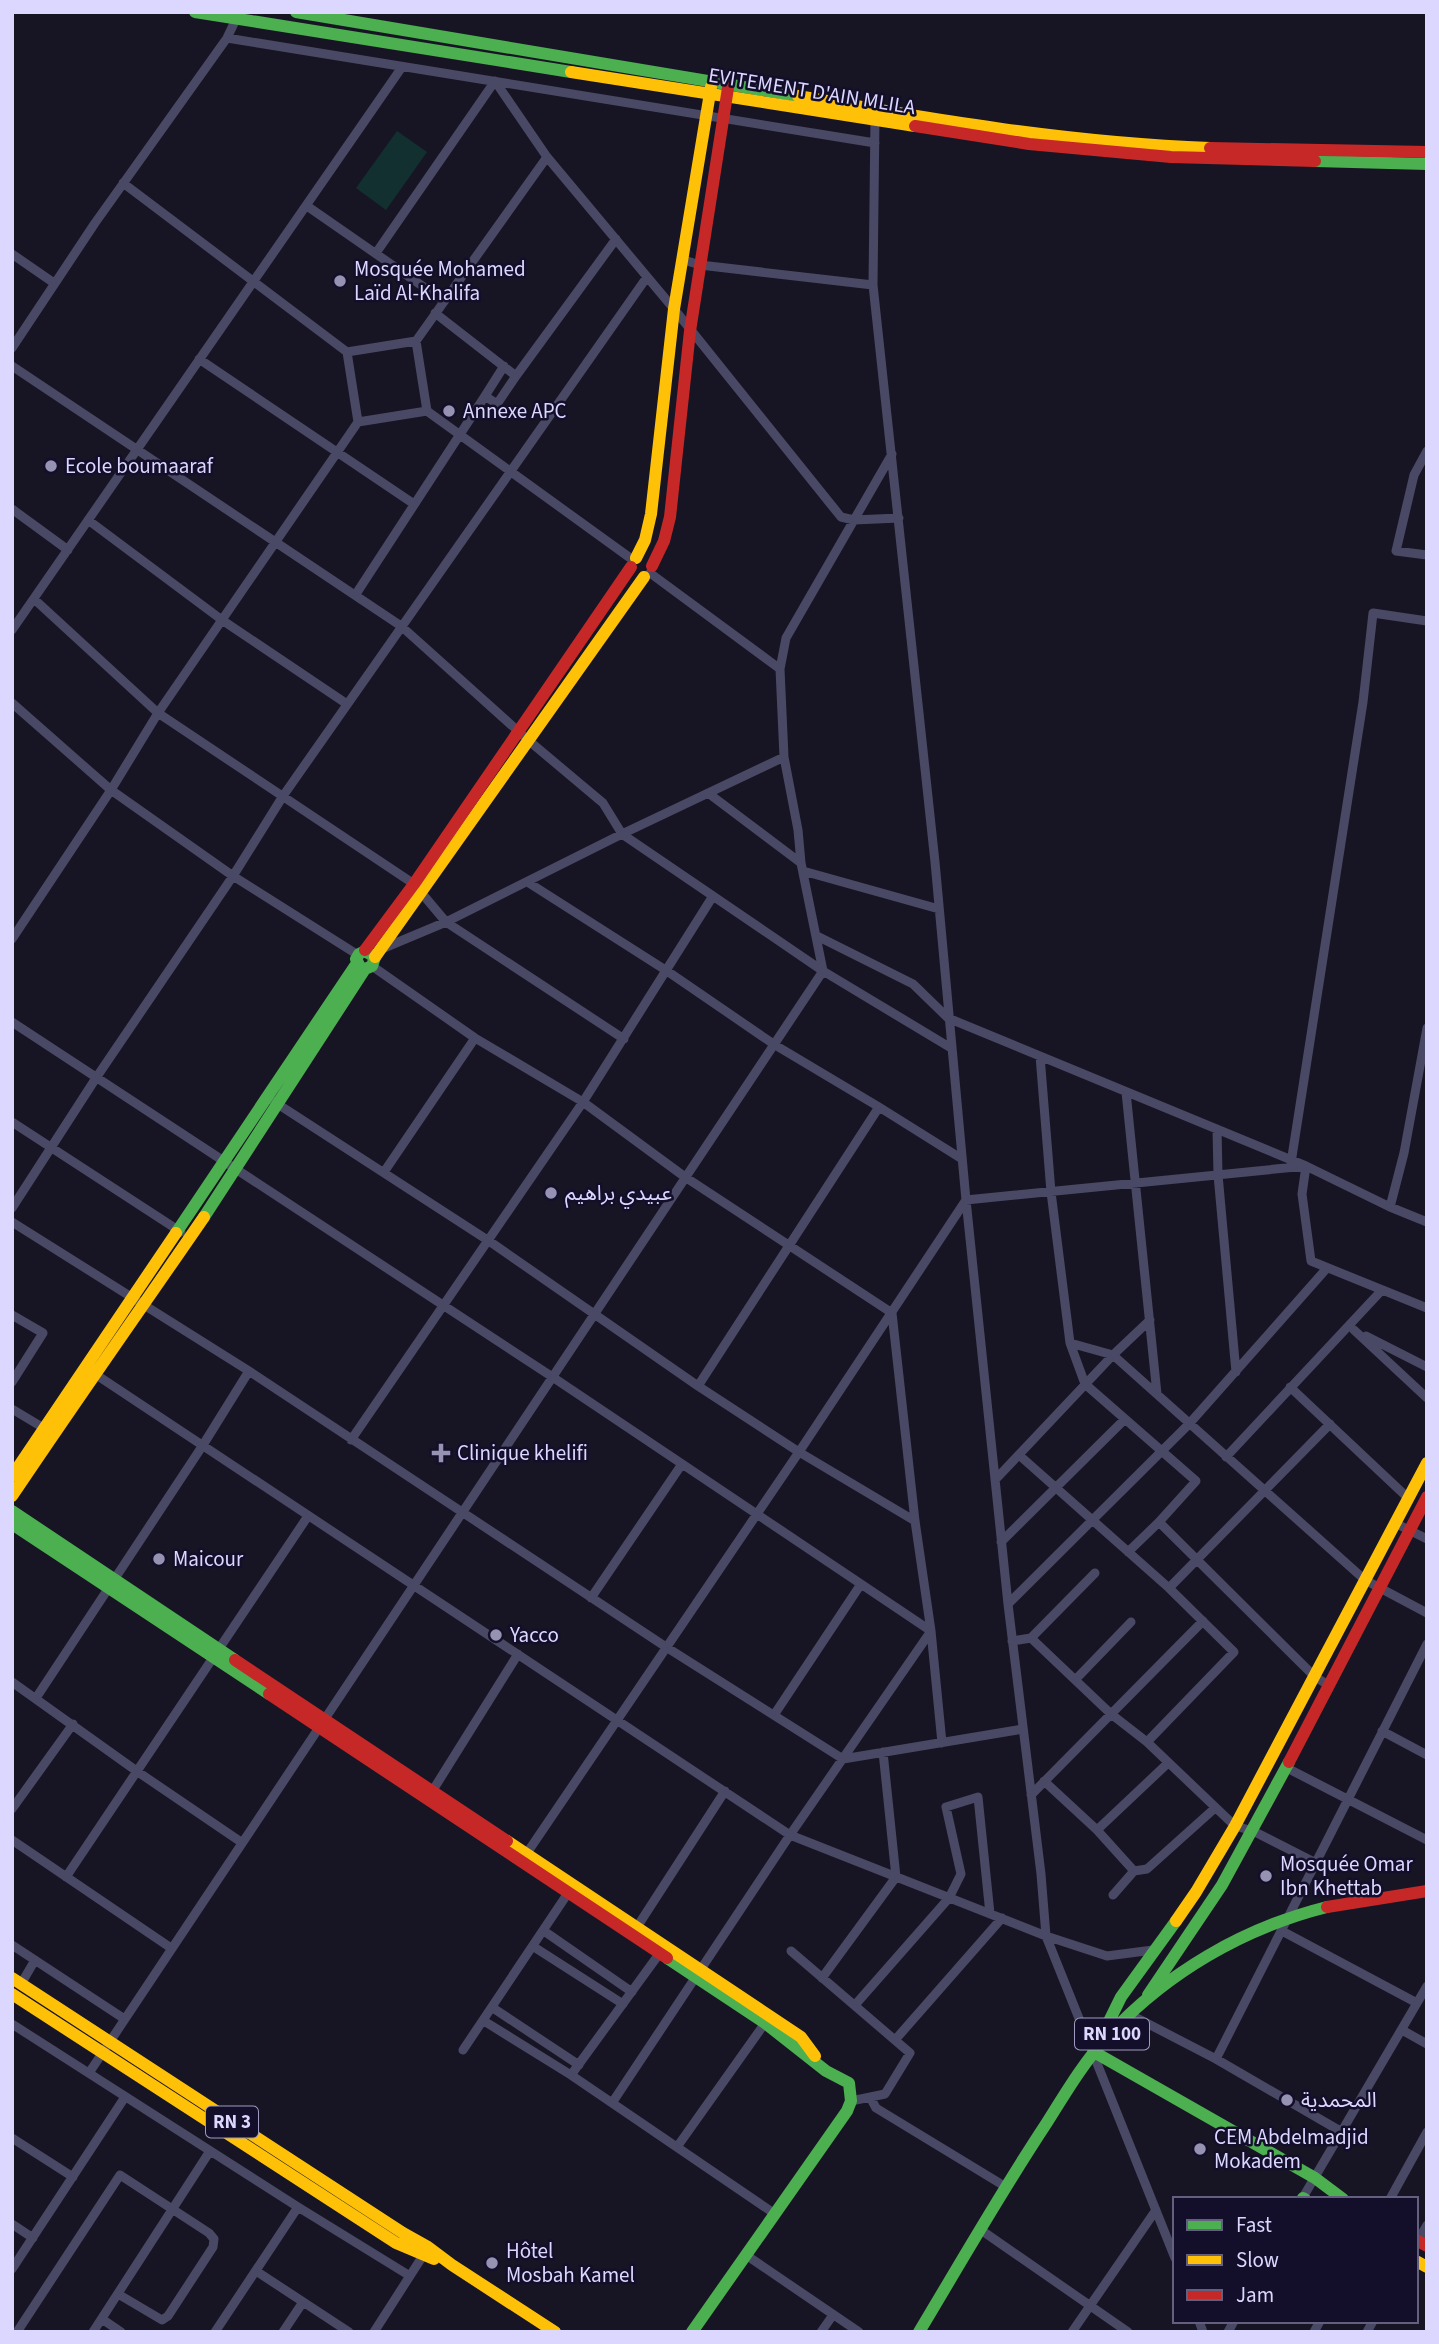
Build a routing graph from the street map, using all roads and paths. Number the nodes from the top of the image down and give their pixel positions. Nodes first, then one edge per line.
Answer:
1 (195, 12) edge
2 (296, 12) edge
3 (237, 16) edge
4 (227, 38) junction
5 (402, 67) junction
6 (495, 81) junction
7 (710, 88) junction
8 (727, 91) junction
9 (875, 115) junction
10 (706, 116) junction
11 (723, 118) junction
12 (875, 144) junction
13 (1427, 152) edge
14 (547, 156) junction
15 (1427, 164) edge
16 (123, 183) junction
17 (307, 206) junction
18 (616, 239) junction
19 (376, 253) junction
20 (12, 254) edge
21 (684, 260) junction
22 (700, 265) junction
23 (648, 277) junction
24 (253, 281) junction
25 (54, 283) junction
26 (873, 285) junction
27 (444, 301) junction
28 (674, 309) junction
29 (435, 313) junction
30 (690, 331) junction
31 (416, 341) junction
32 (12, 348) edge
33 (347, 352) junction
34 (199, 359) junction
35 (12, 366) edge
36 (503, 366) junction
37 (516, 376) junction
38 (485, 396) junction
39 (427, 411) junction
40 (358, 422) junction
41 (459, 434) junction
42 (137, 448) junction
43 (338, 451) junction
44 (1427, 451) edge
45 (892, 454) junction
46 (509, 471) junction
47 (414, 504) junction
48 (12, 509) edge
49 (899, 519) junction
50 (88, 520) junction
51 (854, 520) junction
52 (275, 543) junction
53 (68, 550) junction
54 (1427, 555) edge
55 (633, 562) junction
56 (648, 572) junction
57 (356, 594) junction
58 (33, 599) junction
59 (222, 620) junction
60 (1427, 621) edge
61 (401, 626) junction
62 (12, 630) edge
63 (780, 669) junction
64 (12, 703) edge
65 (347, 704) junction
66 (158, 713) junction
67 (517, 730) junction
68 (528, 740) junction
69 (784, 757) junction
70 (111, 790) junction
71 (708, 793) junction
72 (283, 796) junction
73 (622, 834) junction
74 (802, 867) junction
75 (233, 876) junction
76 (529, 883) junction
77 (418, 889) junction
78 (713, 896) junction
79 (939, 909) junction
80 (446, 922) junction
81 (817, 936) junction
82 (12, 939) edge
83 (368, 958) junction
84 (667, 971) junction
85 (823, 971) junction
86 (948, 1018) junction
87 (12, 1022) edge
88 (1427, 1028) edge
89 (475, 1038) junction
90 (624, 1039) junction
91 (775, 1045) junction
92 (951, 1048) junction
93 (1040, 1056) junction
94 (96, 1078) junction
95 (1126, 1092) junction
96 (266, 1096) junction
97 (583, 1102) junction
98 (278, 1104) junction
99 (879, 1107) junction
100 (12, 1122) edge
101 (1217, 1129) junction
102 (52, 1147) junction
103 (223, 1159) junction
104 (962, 1160) junction
105 (1290, 1164) junction
106 (1306, 1166) junction
107 (236, 1168) junction
108 (384, 1172) junction
109 (1218, 1175) junction
110 (685, 1177) junction
111 (1134, 1184) junction
112 (1051, 1192) junction
113 (966, 1200) junction
114 (1390, 1207) junction
115 (12, 1208) edge
116 (12, 1222) edge
117 (1427, 1222) edge
118 (183, 1233) junction
119 (489, 1241) junction
120 (787, 1245) junction
121 (1327, 1268) junction
122 (1382, 1290) junction
123 (131, 1298) junction
124 (144, 1305) junction
125 (444, 1305) junction
126 (1427, 1308) edge
127 (892, 1313) junction
128 (12, 1315) edge
129 (595, 1315) junction
130 (1150, 1320) junction
131 (1350, 1328) junction
132 (1070, 1343) junction
133 (1113, 1355) junction
134 (1427, 1367) edge
135 (89, 1370) junction
136 (249, 1371) junction
137 (1236, 1372) junction
138 (551, 1376) junction
139 (12, 1382) edge
140 (1085, 1384) junction
141 (698, 1386) junction
142 (1290, 1387) junction
143 (1157, 1394) junction
144 (1427, 1398) edge
145 (12, 1409) edge
146 (1125, 1419) junction
147 (1189, 1424) junction
148 (1330, 1424) junction
149 (49, 1432) junction
150 (351, 1440) junction
151 (204, 1445) junction
152 (1161, 1451) junction
153 (799, 1452) junction
154 (1018, 1455) junction
155 (1226, 1457) junction
156 (1427, 1463) edge
157 (682, 1464) junction
158 (12, 1476) edge
159 (995, 1480) junction
160 (1056, 1489) junction
161 (1265, 1491) junction
162 (12, 1496) edge
163 (1427, 1497) edge
164 (1408, 1498) junction
165 (12, 1511) edge
166 (460, 1513) junction
167 (755, 1514) junction
168 (309, 1516) junction
169 (915, 1521) junction
170 (1091, 1521) junction
171 (1159, 1522) junction
172 (1395, 1523) junction
173 (12, 1524) edge
174 (1409, 1530) junction
175 (1427, 1539) edge
176 (1001, 1542) junction
177 (1128, 1552) junction
178 (1196, 1560) junction
179 (1095, 1573) dead end
180 (115, 1577) junction
181 (1365, 1580) junction
182 (412, 1584) junction
183 (861, 1584) junction
184 (1169, 1588) junction
185 (1378, 1589) junction
186 (109, 1590) junction
187 (591, 1598) junction
188 (1007, 1604) junction
189 (1427, 1613) edge
190 (1203, 1621) junction
191 (1131, 1622) dead end
192 (931, 1631) junction
193 (1031, 1638) junction
194 (1012, 1641) junction
195 (1427, 1644) edge
196 (666, 1647) junction
197 (217, 1654) junction
198 (518, 1654) junction
199 (1314, 1676) junction
200 (1076, 1679) junction
201 (12, 1682) edge
202 (1328, 1685) junction
203 (36, 1698) junction
204 (1111, 1714) junction
205 (774, 1716) junction
206 (617, 1720) junction
207 (321, 1722) junction
208 (73, 1724) junction
209 (1023, 1729) junction
210 (1382, 1731) junction
211 (942, 1742) junction
212 (1147, 1742) junction
213 (883, 1752) junction
214 (1427, 1755) edge
215 (843, 1759) junction
216 (1168, 1763) junction
217 (1285, 1767) junction
218 (138, 1772) junction
219 (1044, 1781) junction
220 (433, 1790) junction
221 (724, 1791) junction
222 (1031, 1795) junction
223 (1347, 1800) junction
224 (1216, 1808) junction
225 (12, 1809) edge
226 (1234, 1826) junction
227 (1097, 1830) junction
228 (1253, 1831) junction
229 (790, 1835) junction
230 (12, 1840) edge
231 (1427, 1840) edge
232 (241, 1842) junction
233 (527, 1853) junction
234 (1316, 1863) junction
235 (1135, 1871) junction
236 (66, 1877) junction
237 (896, 1877) junction
238 (1427, 1891) edge
239 (568, 1893) junction
240 (1113, 1895) dead end
241 (949, 1898) junction
242 (990, 1914) junction
243 (1289, 1917) junction
244 (1002, 1919) junction
245 (637, 1927) junction
246 (544, 1931) junction
247 (1282, 1931) junction
248 (1046, 1936) junction
249 (12, 1945) edge
250 (534, 1947) junction
251 (171, 1948) junction
252 (662, 1950) junction
253 (1153, 1950) junction
254 (791, 1951) dead end
255 (36, 1960) junction
256 (699, 1974) junction
257 (822, 1978) junction
258 (17, 1981) edge
259 (1427, 1986) edge
260 (632, 1992) junction
261 (14, 2000) edge
262 (1417, 2003) junction
263 (623, 2004) junction
264 (1142, 2004) junction
265 (855, 2005) junction
266 (493, 2008) junction
267 (1131, 2015) junction
268 (123, 2018) junction
269 (484, 2021) junction
270 (12, 2024) edge
271 (765, 2024) junction
272 (1402, 2030) junction
273 (895, 2040) junction
274 (1427, 2044) edge
275 (104, 2048) junction
276 (463, 2050) dead end
277 (1094, 2052) junction
278 (1216, 2059) junction
279 (579, 2065) junction
280 (826, 2071) junction
281 (89, 2073) junction
282 (571, 2076) junction
283 (125, 2097) junction
284 (870, 2097) junction
285 (851, 2101) junction
286 (612, 2103) junction
287 (1342, 2132) junction
288 (1427, 2132) edge
289 (12, 2138) edge
290 (677, 2147) junction
291 (210, 2151) junction
292 (73, 2177) junction
293 (1315, 2178) junction
294 (1006, 2187) junction
295 (1304, 2197) edge
296 (1340, 2197) edge
297 (1391, 2197) edge
298 (298, 2207) junction
299 (172, 2210) junction
300 (1156, 2210) junction
301 (775, 2214) junction
302 (12, 2224) edge
303 (1427, 2225) edge
304 (981, 2230) junction
305 (33, 2238) junction
306 (1419, 2242) edge
307 (426, 2251) junction
308 (1173, 2253) edge
309 (746, 2255) junction
310 (12, 2269) edge
311 (256, 2271) junction
312 (410, 2276) junction
313 (118, 2294) junction
314 (303, 2302) junction
315 (1090, 2305) junction
316 (833, 2315) junction
317 (102, 2319) junction
318 (17, 2332) edge
319 (93, 2332) edge
320 (121, 2332) edge
321 (215, 2332) edge
322 (283, 2332) edge
323 (349, 2332) edge
324 (374, 2332) edge
325 (555, 2332) edge
326 (692, 2332) edge
327 (821, 2332) edge
328 (859, 2332) edge
329 (919, 2332) edge
330 (1072, 2332) edge
331 (1128, 2332) edge

1 - 3 main road, EVITEMENT D'AIN MLILA
2 - 7 main road, EVITEMENT D'AIN MLILA
3 - 4 street
3 - 7 main road, EVITEMENT D'AIN MLILA
4 - 5 street
4 - 16 street
5 - 6 street
5 - 17 street
6 - 10 street
6 - 14 street
6 - 19 street
7 - 8 main road, EVITEMENT D'AIN MLILA
7 - 10 main road
8 - 9 main road, EVITEMENT D'AIN MLILA
8 - 11 main road
9 - 12 street
9 - 13 main road, EVITEMENT D'AIN MLILA
9 - 15 main road, EVITEMENT D'AIN MLILA
10 - 11 street
10 - 21 main road
11 - 12 street
11 - 22 main road
12 - 26 street
14 - 18 street
14 - 27 street
16 - 24 street
16 - 25 street
17 - 19 street
17 - 24 street
18 - 23 street
18 - 37 street
19 - 27 street
20 - 25 street
21 - 22 street
21 - 28 main road
22 - 26 street
22 - 30 main road
23 - 28 street
23 - 46 street
24 - 33 street
24 - 34 street
25 - 32 street
26 - 45 street
27 - 29 street
28 - 30 street
28 - 55 main road
29 - 31 street
29 - 36 street
30 - 51 street
30 - 56 main road
31 - 33 street
31 - 39 street
33 - 40 street
34 - 42 street
34 - 43 street
35 - 42 street
36 - 37 street
36 - 38 street
37 - 38 street
38 - 41 street
39 - 40 street
39 - 41 street
40 - 43 street
41 - 46 street
41 - 47 street
42 - 50 street
42 - 52 street
43 - 47 street
43 - 52 street
44 - 54 street
45 - 49 street
45 - 51 street
46 - 55 street
46 - 61 street
47 - 57 street
48 - 53 street
49 - 51 street
49 - 79 street
50 - 53 street
50 - 59 street
51 - 63 street
52 - 57 street
52 - 59 street
53 - 58 street
55 - 56 main road
55 - 56 main road
55 - 67 main road
56 - 63 street
56 - 68 main road
57 - 61 street
58 - 62 street
58 - 66 street
59 - 65 street
59 - 66 street
60 - 105 street
61 - 65 street
61 - 67 street
63 - 69 street
64 - 70 street
65 - 72 street
66 - 70 street
66 - 72 street
67 - 68 street
67 - 77 main road
68 - 73 street
68 - 77 main road
69 - 71 street
69 - 74 street
70 - 75 street
70 - 82 street
71 - 73 street
71 - 74 street
72 - 75 street
72 - 77 street
73 - 76 street
73 - 78 street
74 - 79 street
74 - 81 street
75 - 83 street
75 - 94 street
76 - 80 street
76 - 84 street
77 - 80 street
77 - 83 main road
78 - 84 street
78 - 85 street
79 - 86 street
80 - 83 street
80 - 90 street
81 - 85 street
81 - 86 street
83 - 89 street
83 - 96 main road
83 - 98 main road
84 - 90 street
84 - 91 street
85 - 91 street
85 - 92 street
86 - 92 street
86 - 93 street
87 - 94 street
88 - 114 street
89 - 97 street
89 - 108 street
90 - 97 street
91 - 99 street
91 - 110 street
92 - 104 street
93 - 95 street
93 - 112 street
94 - 102 street
94 - 103 street
95 - 101 street
95 - 111 street
96 - 98 street
96 - 103 main road
97 - 110 street
97 - 119 street
98 - 107 main road
98 - 108 street
99 - 104 street
99 - 120 street
100 - 102 street
101 - 105 street
101 - 109 street
102 - 115 street
102 - 118 street
103 - 107 street
103 - 118 main road
104 - 113 street
105 - 106 street
105 - 109 street
106 - 114 street
106 - 121 street
107 - 118 main road
107 - 125 street
108 - 119 street
109 - 111 street
109 - 137 street
110 - 120 street
110 - 129 street
111 - 112 street
111 - 130 street
112 - 113 street
112 - 132 street
113 - 127 street
113 - 159 street
114 - 117 street
116 - 123 street
118 - 123 main road
118 - 124 main road
119 - 125 street
119 - 129 street
120 - 127 street
120 - 141 street
121 - 122 street
121 - 137 street
122 - 126 street
122 - 131 street
123 - 124 street
123 - 135 main road
124 - 135 main road
124 - 136 street
125 - 138 street
125 - 150 street
127 - 153 street
127 - 169 street
128 - 139 street
129 - 138 street
129 - 141 street
130 - 133 street
130 - 143 street
131 - 134 street
131 - 142 street
131 - 144 street
132 - 133 street
132 - 140 street
133 - 140 street
133 - 143 street
135 - 149 main road
135 - 151 street
136 - 150 street
136 - 151 street
137 - 147 street
138 - 157 street
138 - 166 street
140 - 146 street
140 - 154 street
141 - 153 street
142 - 148 street
142 - 155 street
143 - 147 street
145 - 149 street
146 - 152 street
146 - 160 street
147 - 152 street
147 - 155 street
148 - 161 street
148 - 164 street
149 - 158 main road
149 - 162 main road
150 - 166 street
151 - 168 street
151 - 180 street
152 - 170 street
152 - 171 street
153 - 167 street
153 - 169 street
154 - 159 street
154 - 160 street
155 - 161 street
156 - 164 main road
157 - 167 street
157 - 187 street
159 - 176 street
160 - 170 street
160 - 176 street
161 - 178 street
161 - 181 street
163 - 174 main road
164 - 172 main road
165 - 180 main road
166 - 182 street
166 - 187 street
167 - 183 street
167 - 196 street
168 - 182 street
168 - 197 street
169 - 192 street
170 - 177 street
170 - 188 street
171 - 177 street
171 - 178 street
172 - 174 street
172 - 181 main road
173 - 186 main road
174 - 175 street
174 - 185 main road
176 - 188 street
177 - 184 street
178 - 184 street
178 - 199 street
179 - 193 street
180 - 186 street
180 - 197 main road
181 - 185 street
181 - 199 main road
182 - 198 street
182 - 207 street
183 - 192 street
183 - 205 street
184 - 190 street
185 - 189 street
185 - 202 main road
186 - 197 main road
186 - 203 street
187 - 196 street
188 - 194 street
190 - 204 street
190 - 212 street
191 - 200 street
192 - 211 street
192 - 215 street
193 - 194 street
193 - 200 street
194 - 209 street
195 - 210 street
196 - 205 street
196 - 206 street
197 - 207 main road
197 - 218 street
198 - 206 street
198 - 220 street
199 - 202 street
199 - 226 main road
200 - 204 street
201 - 203 street
202 - 217 main road
203 - 208 street
204 - 212 street
204 - 219 street
205 - 215 street
206 - 221 street
206 - 233 street
207 - 220 main road
207 - 232 street
207 - 239 main road
208 - 218 street
208 - 225 street
209 - 211 street
209 - 222 street
210 - 214 street
210 - 223 street
211 - 213 street
212 - 216 street
213 - 215 street
213 - 237 street
215 - 229 street
216 - 224 street
216 - 227 street
217 - 223 street
217 - 228 main road
218 - 232 street
218 - 236 street
219 - 222 street
219 - 227 street
220 - 233 main road
221 - 229 street
221 - 245 street
222 - 248 street
223 - 231 street
223 - 234 street
224 - 226 street
224 - 235 street
226 - 228 street
226 - 253 main road
227 - 235 street
228 - 234 street
228 - 264 main road
229 - 237 street
229 - 256 street
230 - 236 street
232 - 251 street
233 - 245 main road
234 - 243 street
235 - 240 street
236 - 251 street
237 - 241 street
237 - 257 street
238 - 243 main road, RN 100
239 - 246 street
239 - 252 main road
241 - 242 street
241 - 242 street
241 - 265 street
242 - 244 street
243 - 247 street
243 - 264 main road, RN 100
244 - 248 street
244 - 273 street
245 - 252 main road
246 - 250 street
246 - 260 street
247 - 262 street
247 - 278 street
248 - 253 street
248 - 277 street
249 - 255 street
250 - 263 street
250 - 266 street
251 - 268 street
252 - 256 main road
252 - 260 street
253 - 277 main road
254 - 257 street
255 - 258 street
255 - 268 street
256 - 271 main road
256 - 280 main road
256 - 286 street
257 - 265 street
258 - 275 main road, RN 3
259 - 262 street
260 - 263 street
261 - 275 main road, RN 3
262 - 272 street
263 - 279 street
264 - 267 main road, RN 100
265 - 273 street
266 - 269 street
266 - 279 street
267 - 277 main road, RN 100
267 - 278 street
268 - 275 street
269 - 276 street
269 - 282 street
270 - 281 street
271 - 280 main road
271 - 290 street
272 - 274 street
272 - 287 street
273 - 284 street
275 - 281 street
275 - 307 main road, RN 3
277 - 293 main road
277 - 294 main road, RN 100
277 - 300 street
278 - 287 street
279 - 282 street
280 - 285 main road
281 - 283 street
282 - 286 street
283 - 291 street
283 - 292 street
284 - 285 street
284 - 294 street
285 - 301 main road
286 - 290 street
287 - 293 street
288 - 297 street
289 - 292 street
290 - 301 street
291 - 298 street
291 - 299 street
292 - 305 street
293 - 295 street
293 - 296 main road
294 - 304 main road, RN 100
298 - 311 street
298 - 312 street
299 - 313 street
299 - 313 street
299 - 318 street
300 - 308 street
300 - 315 street
301 - 309 main road
302 - 305 street
303 - 306 street
304 - 315 street
304 - 329 main road, RN 100
305 - 310 street
307 - 312 street
307 - 325 main road, RN 3
309 - 316 street
309 - 326 main road
311 - 314 street
311 - 321 street
312 - 324 street
313 - 317 street
314 - 322 street
314 - 323 street
315 - 330 street
315 - 331 street
316 - 327 street
316 - 328 street
317 - 319 street
317 - 320 street

